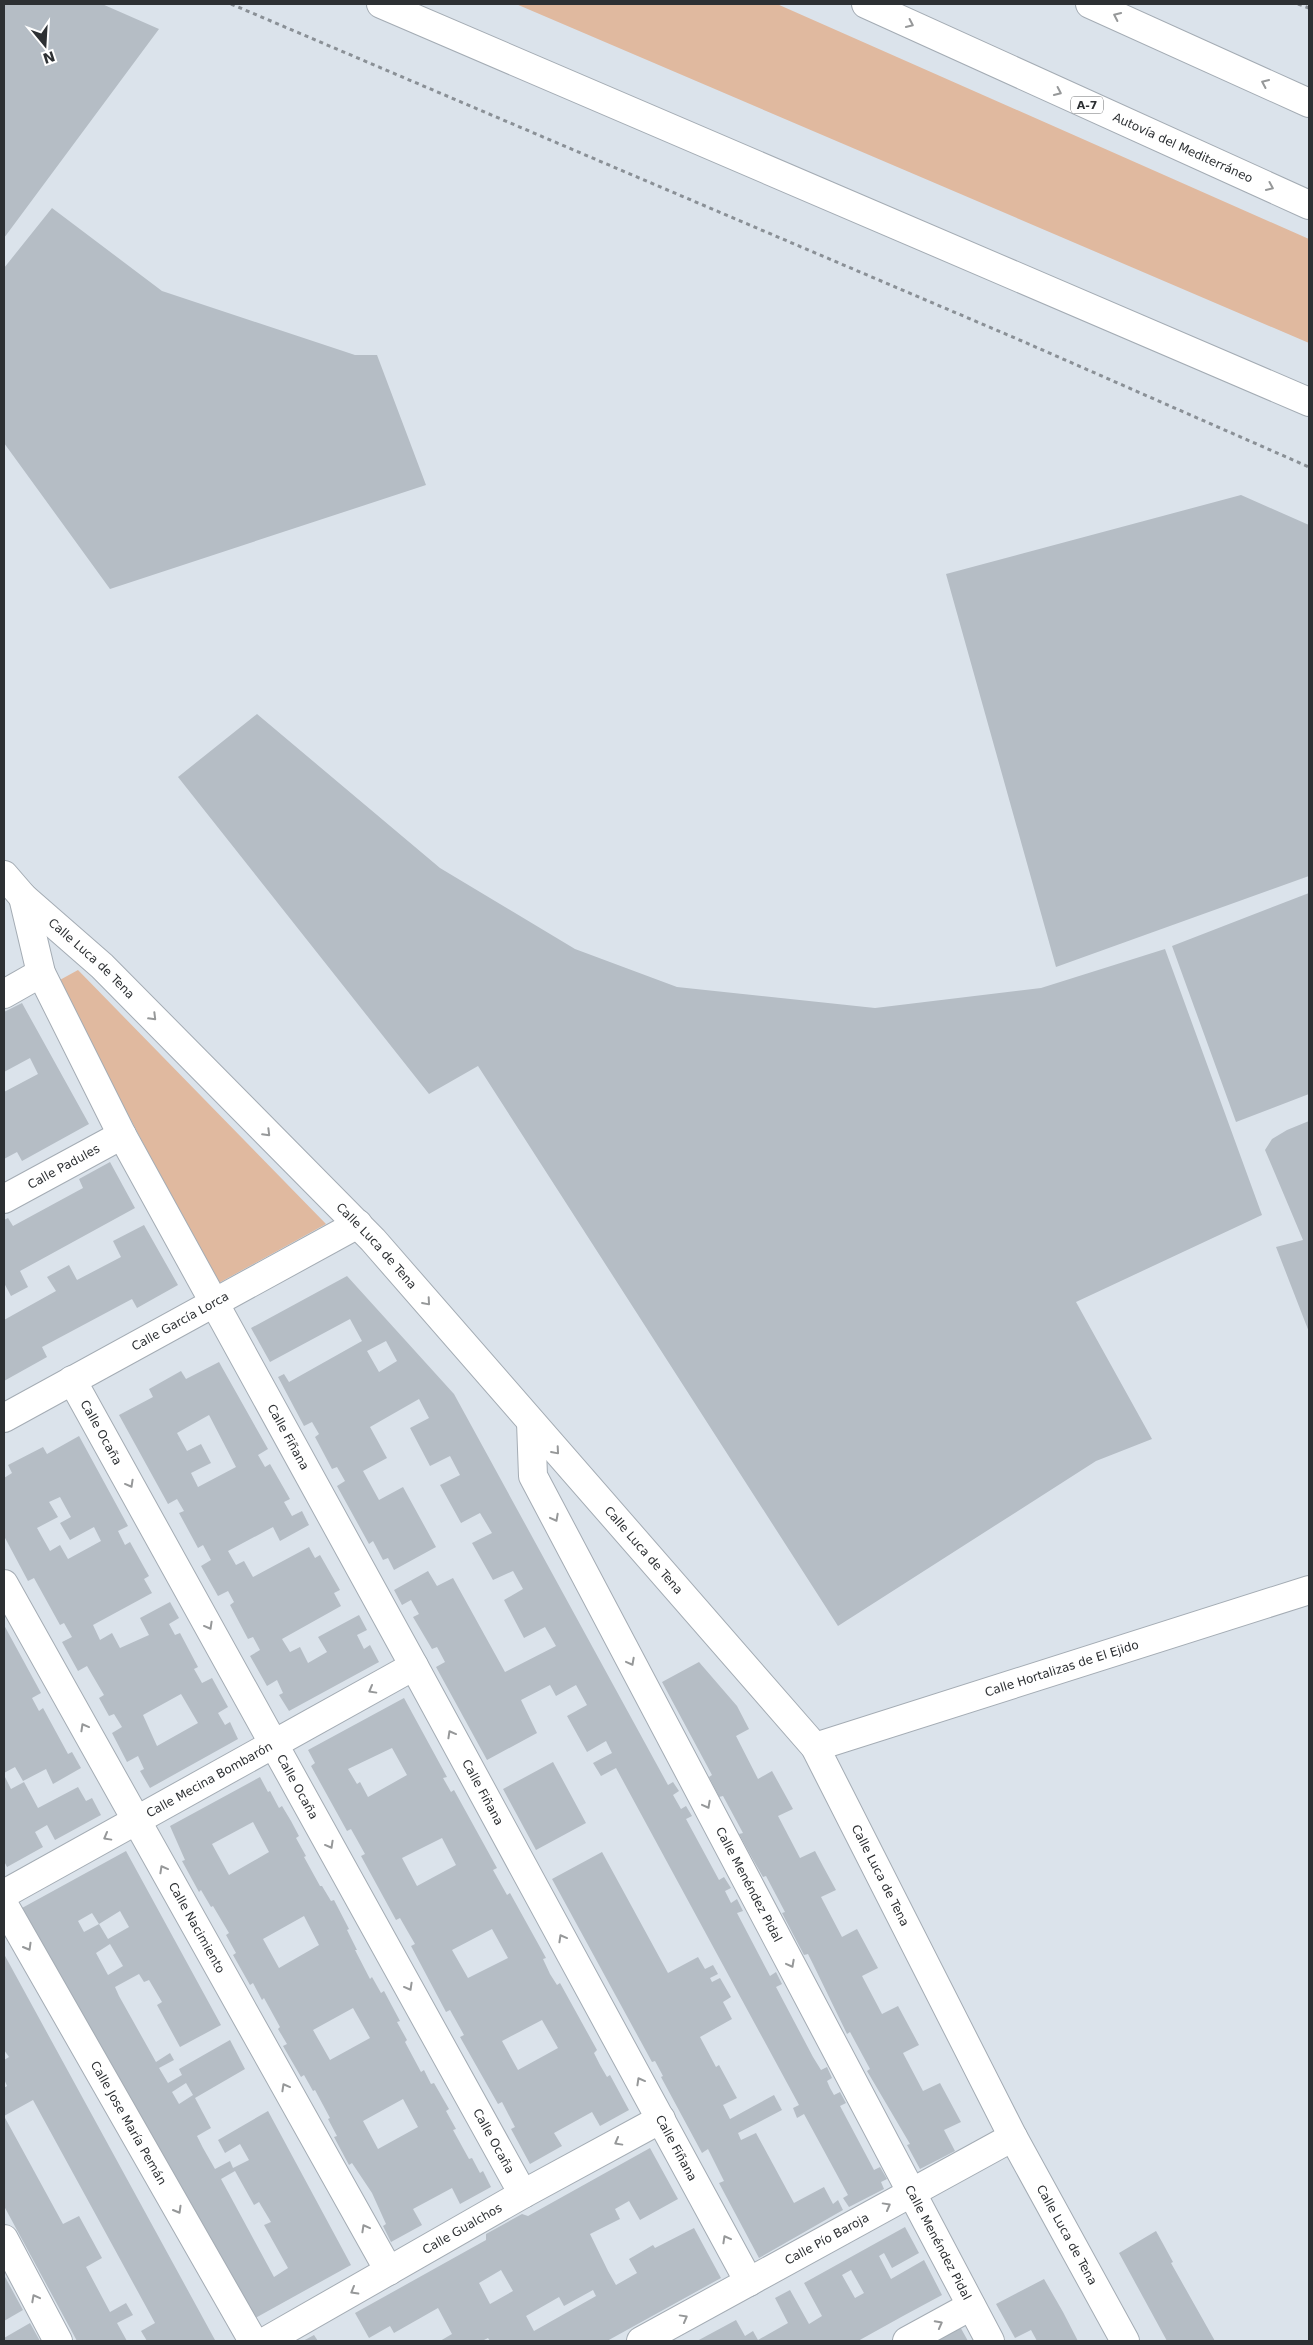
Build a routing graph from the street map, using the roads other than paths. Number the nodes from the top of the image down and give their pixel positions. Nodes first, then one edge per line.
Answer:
1 (382, 4) edge
2 (866, 4) edge
3 (1090, 4) edge
4 (1309, 103) edge
5 (1309, 205) edge
6 (1309, 402) edge
7 (4, 875) edge
8 (23, 897) junction
9 (41, 973) junction
10 (4, 994) edge
11 (122, 1135) junction
12 (4, 1199) edge
13 (358, 1224) junction
14 (214, 1303) junction
15 (72, 1380) junction
16 (4, 1418) edge
17 (531, 1422) junction
18 (4, 1584) edge
19 (1309, 1590) edge
20 (414, 1666) junction
21 (274, 1744) junction
22 (815, 1746) junction
23 (136, 1820) junction
24 (4, 1894) edge
25 (4, 1905) edge
26 (661, 2119) junction
27 (1013, 2136) junction
28 (911, 2193) junction
29 (523, 2194) junction
30 (4, 2239) edge
31 (388, 2271) junction
32 (749, 2282) junction
33 (972, 2306) junction
34 (58, 2341) edge
35 (253, 2341) edge
36 (266, 2341) edge
37 (641, 2341) edge
38 (907, 2341) edge
39 (990, 2341) edge
40 (1125, 2341) edge

1 - 6 main road
2 -> 5 main road, Autovía del Mediterráneo / A-7
4 -> 3 main road
7 - 8 main road, Calle Luca de Tena
8 - 9 main road, Calle Fiñana
8 -> 13 main road, Calle Luca de Tena
9 - 10 main road
9 - 11 main road, Calle Fiñana
11 - 12 main road, Calle Padules
11 - 14 main road, Calle Fiñana
13 - 14 main road, Calle García Lorca
13 -> 17 main road, Calle Luca de Tena
14 - 15 main road, Calle García Lorca
14 - 20 main road, Calle Fiñana
15 - 16 main road, Calle García Lorca
15 -> 21 main road, Calle Ocaña
17 -> 22 main road, Calle Luca de Tena
17 -> 28 main road, Calle Menéndez Pidal
23 -> 18 main road, Calle Nacimiento
19 - 22 main road, Calle Hortalizas de El Ejido
20 -> 21 main road, Calle Mecina Bombarón
26 -> 20 main road, Calle Fiñana
21 - 23 main road, Calle Mecina Bombarón
21 -> 29 main road, Calle Ocaña
22 - 27 main road, Calle Luca de Tena
23 -> 24 main road, Calle Mecina Bombarón
31 -> 23 main road, Calle Nacimiento
25 -> 35 main road, Calle Jose María Pemán
26 -> 29 main road, Calle Gualchos
32 -> 26 main road, Calle Fiñana
27 - 28 main road, Calle Pío Baroja
27 - 40 main road, Calle Luca de Tena
32 -> 28 main road, Calle Pío Baroja
28 - 33 main road, Calle Menéndez Pidal
29 - 31 main road, Calle Gualchos
34 -> 30 main road
31 -> 36 main road, Calle Gualchos
37 -> 32 main road, Calle Pío Baroja
38 -> 33 main road
33 - 39 main road, Calle Menéndez Pidal

